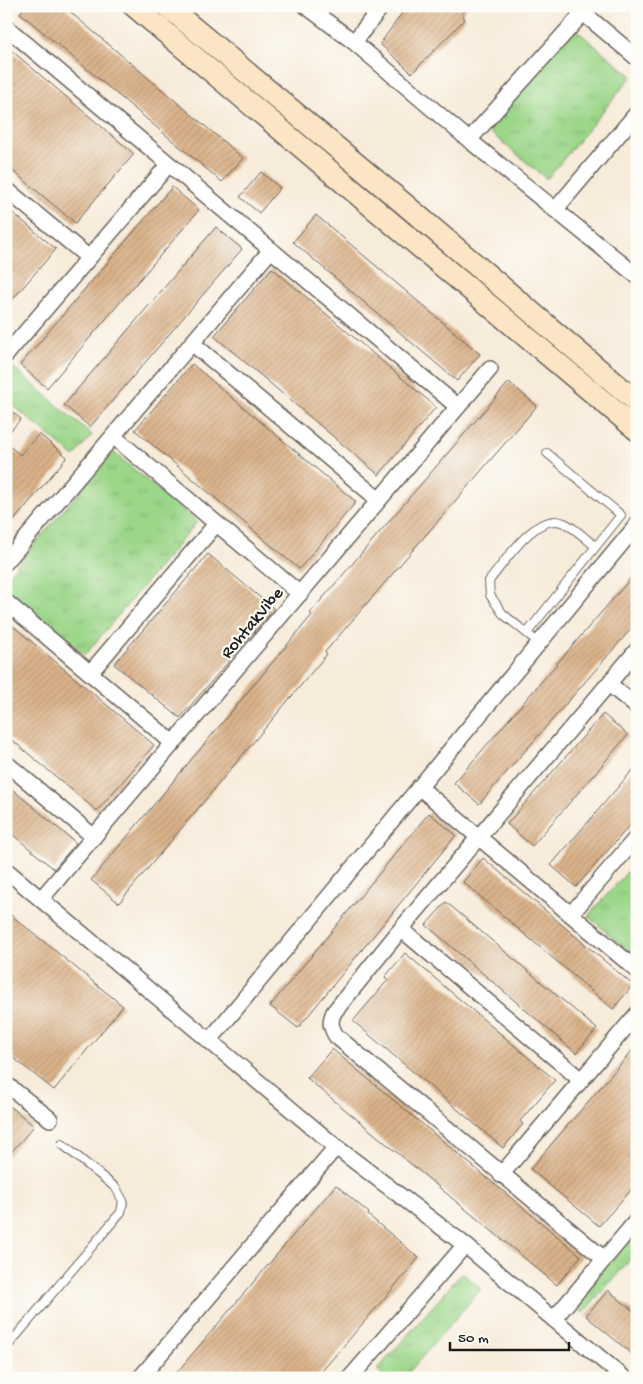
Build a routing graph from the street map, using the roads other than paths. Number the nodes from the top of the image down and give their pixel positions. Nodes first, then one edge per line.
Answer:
1 (134, 6) edge
2 (167, 6) edge
3 (306, 6) edge
4 (382, 6) edge
5 (579, 10) edge
6 (6, 27) edge
7 (354, 42) junction
8 (637, 58) edge
9 (637, 113) edge
10 (469, 140) junction
11 (169, 164) junction
12 (6, 189) edge
13 (555, 210) junction
14 (271, 250) junction
15 (89, 258) junction
16 (637, 276) edge
17 (192, 343) junction
18 (9, 347) edge
19 (490, 369) dead end
20 (637, 402) edge
21 (458, 407) junction
22 (637, 430) edge
23 (112, 436) junction
24 (547, 454) dead end
25 (379, 500) junction
26 (216, 524) junction
27 (637, 525) edge
28 (595, 546) junction
29 (6, 562) edge
30 (300, 594) junction
31 (6, 602) edge
32 (527, 633) junction
33 (539, 643) junction
34 (637, 650) edge
35 (90, 673) junction
36 (609, 684) junction
37 (637, 707) edge
38 (173, 743) junction
39 (6, 763) edge
40 (420, 787) junction
41 (94, 837) junction
42 (479, 837) junction
43 (637, 837) edge
44 (6, 870) edge
45 (40, 899) junction
46 (571, 914) junction
47 (401, 928) junction
48 (637, 970) edge
49 (637, 1014) edge
50 (209, 1041) junction
51 (581, 1080) junction
52 (6, 1084) edge
53 (50, 1120) dead end
54 (62, 1144) dead end
55 (336, 1147) junction
56 (501, 1174) junction
57 (637, 1220) edge
58 (465, 1246) junction
59 (603, 1258) junction
60 (554, 1319) junction
61 (6, 1348) edge
62 (352, 1377) edge
63 (140, 1378) edge
64 (624, 1378) edge

1 - 22 main road
2 - 20 main road
3 - 7 street
4 - 7 street
5 - 8 street
5 - 10 street
6 - 11 street
7 - 10 street
9 - 13 street
10 - 13 street
11 - 14 street
11 - 15 street
12 - 15 street
13 - 16 street
14 - 17 street
14 - 21 street
15 - 18 street
17 - 23 street
17 - 25 street
19 - 21 street, RohtakVibe
21 - 25 street, RohtakVibe
23 - 26 street
23 - 29 street
24 - 28 lane
25 - 30 street, RohtakVibe
26 - 30 street
26 - 35 street
27 - 33 street
28 - 32 lane
28 - 32 lane
30 - 38 street, RohtakVibe
31 - 35 street
32 - 33 lane
33 - 40 street
34 - 36 street
35 - 38 street
36 - 37 street
36 - 42 street
38 - 41 street, RohtakVibe
39 - 41 street
40 - 42 street
40 - 50 street
41 - 45 street, RohtakVibe
42 - 46 street
42 - 47 street
43 - 46 street
44 - 45 street
45 - 50 street
46 - 48 street
47 - 51 street
47 - 56 street
49 - 51 street
50 - 55 street
51 - 56 street
52 - 53 street
54 - 61 lane
55 - 58 street
55 - 63 street
56 - 59 street
57 - 59 street
58 - 60 street
58 - 62 street
59 - 60 street
60 - 64 street

